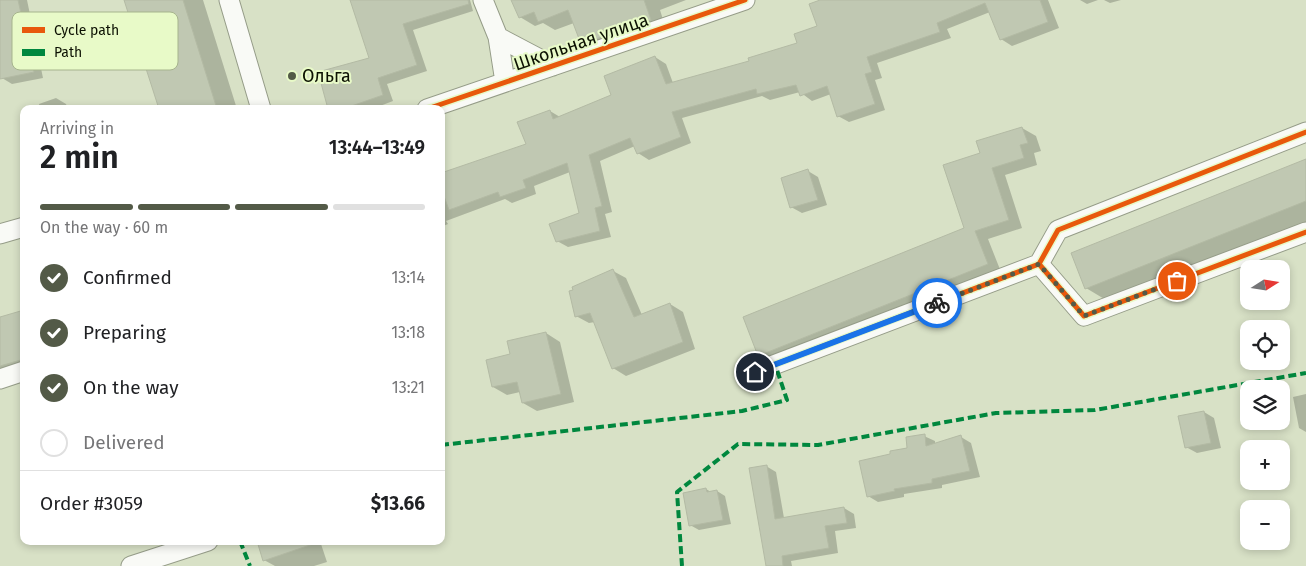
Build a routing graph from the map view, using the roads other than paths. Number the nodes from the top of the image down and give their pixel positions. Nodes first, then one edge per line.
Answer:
1 (229, 0) edge
2 (483, 0) edge
3 (745, 0) edge
4 (498, 37) junction
5 (553, 66) junction
6 (506, 82) junction
7 (260, 105) edge
8 (439, 105) edge
9 (1306, 132) edge
10 (20, 228) edge
11 (1306, 232) edge
12 (0, 234) edge
13 (1039, 264) junction
14 (755, 372) dead end
15 (20, 373) edge
16 (0, 379) edge
17 (196, 545) edge
18 (131, 566) edge

1 - 7 street
2 - 4 street
3 - 5 street, Школьная улица
4 - 5 street
4 - 6 street
5 - 6 street, Школьная улица
6 - 8 street, Школьная улица
9 - 13 street
10 - 12 street
11 - 13 street
13 - 14 street
15 - 16 street
17 - 18 street

